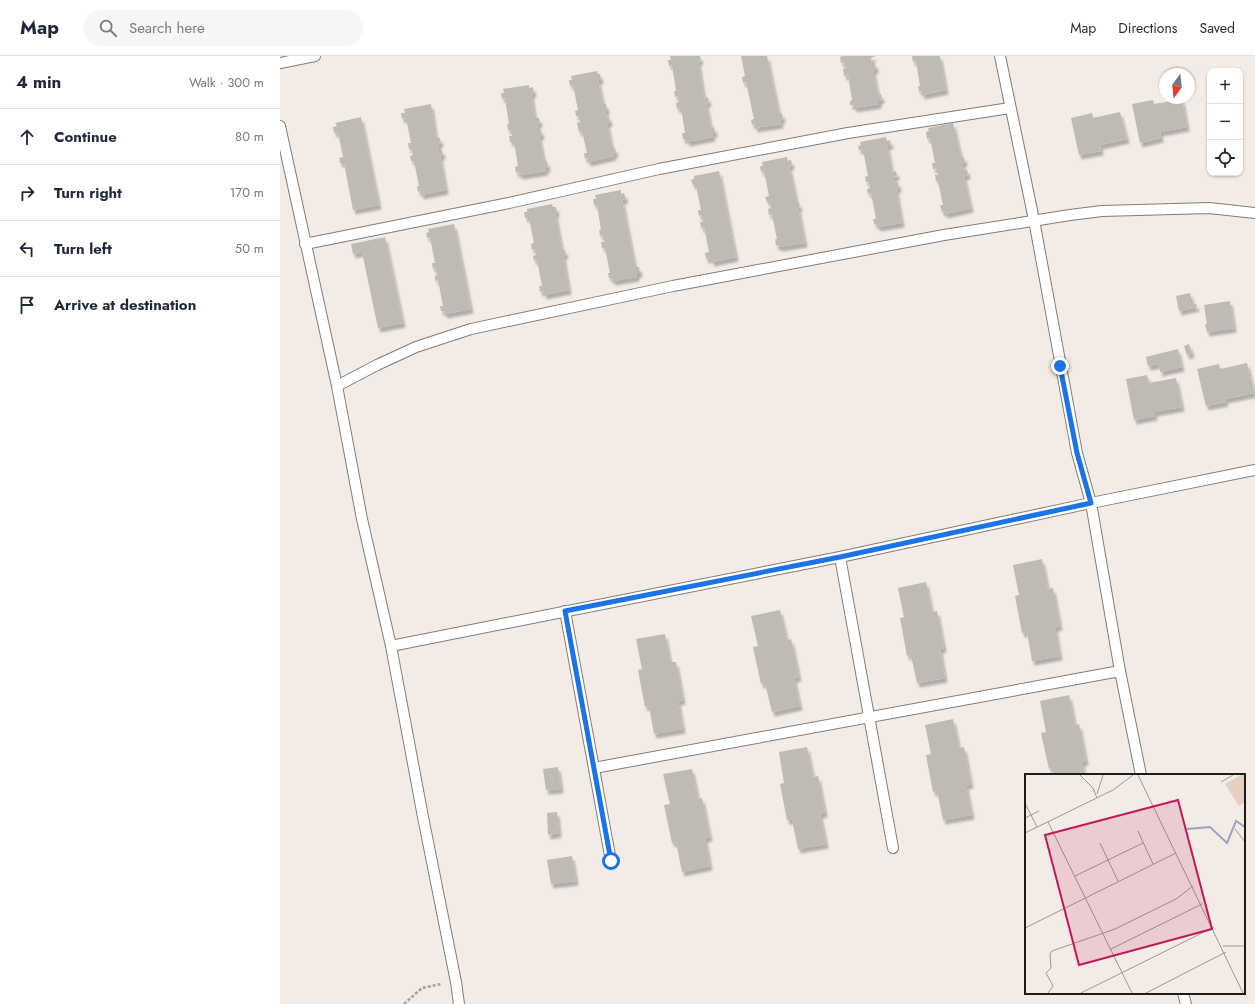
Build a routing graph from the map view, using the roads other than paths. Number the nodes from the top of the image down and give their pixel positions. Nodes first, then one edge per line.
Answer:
1 (315, 56) edge
2 (1000, 56) edge
3 (280, 63) edge
4 (1010, 108) junction
5 (280, 126) edge
6 (1255, 213) edge
7 (1034, 220) junction
8 (305, 244) junction
9 (336, 386) junction
10 (1255, 470) edge
11 (1091, 503) junction
12 (840, 557) junction
13 (565, 611) junction
14 (391, 646) junction
15 (1120, 671) junction
16 (868, 717) junction
17 (594, 768) junction
18 (1141, 774) edge
19 (893, 848) dead end
20 (611, 861) dead end
21 (1183, 994) edge
22 (459, 1004) edge
23 (1186, 1004) edge

1 - 3 lane
2 - 4 lane
4 - 7 lane
4 - 8 lane
5 - 8 lane
6 - 7 lane
7 - 9 lane
7 - 11 lane
8 - 9 lane
9 - 14 lane
10 - 11 lane
11 - 12 lane
11 - 15 lane
12 - 13 lane
12 - 16 lane
13 - 14 lane
13 - 17 lane
14 - 22 lane
15 - 16 lane
15 - 18 lane
16 - 17 lane
16 - 19 lane
17 - 20 lane
21 - 23 lane

